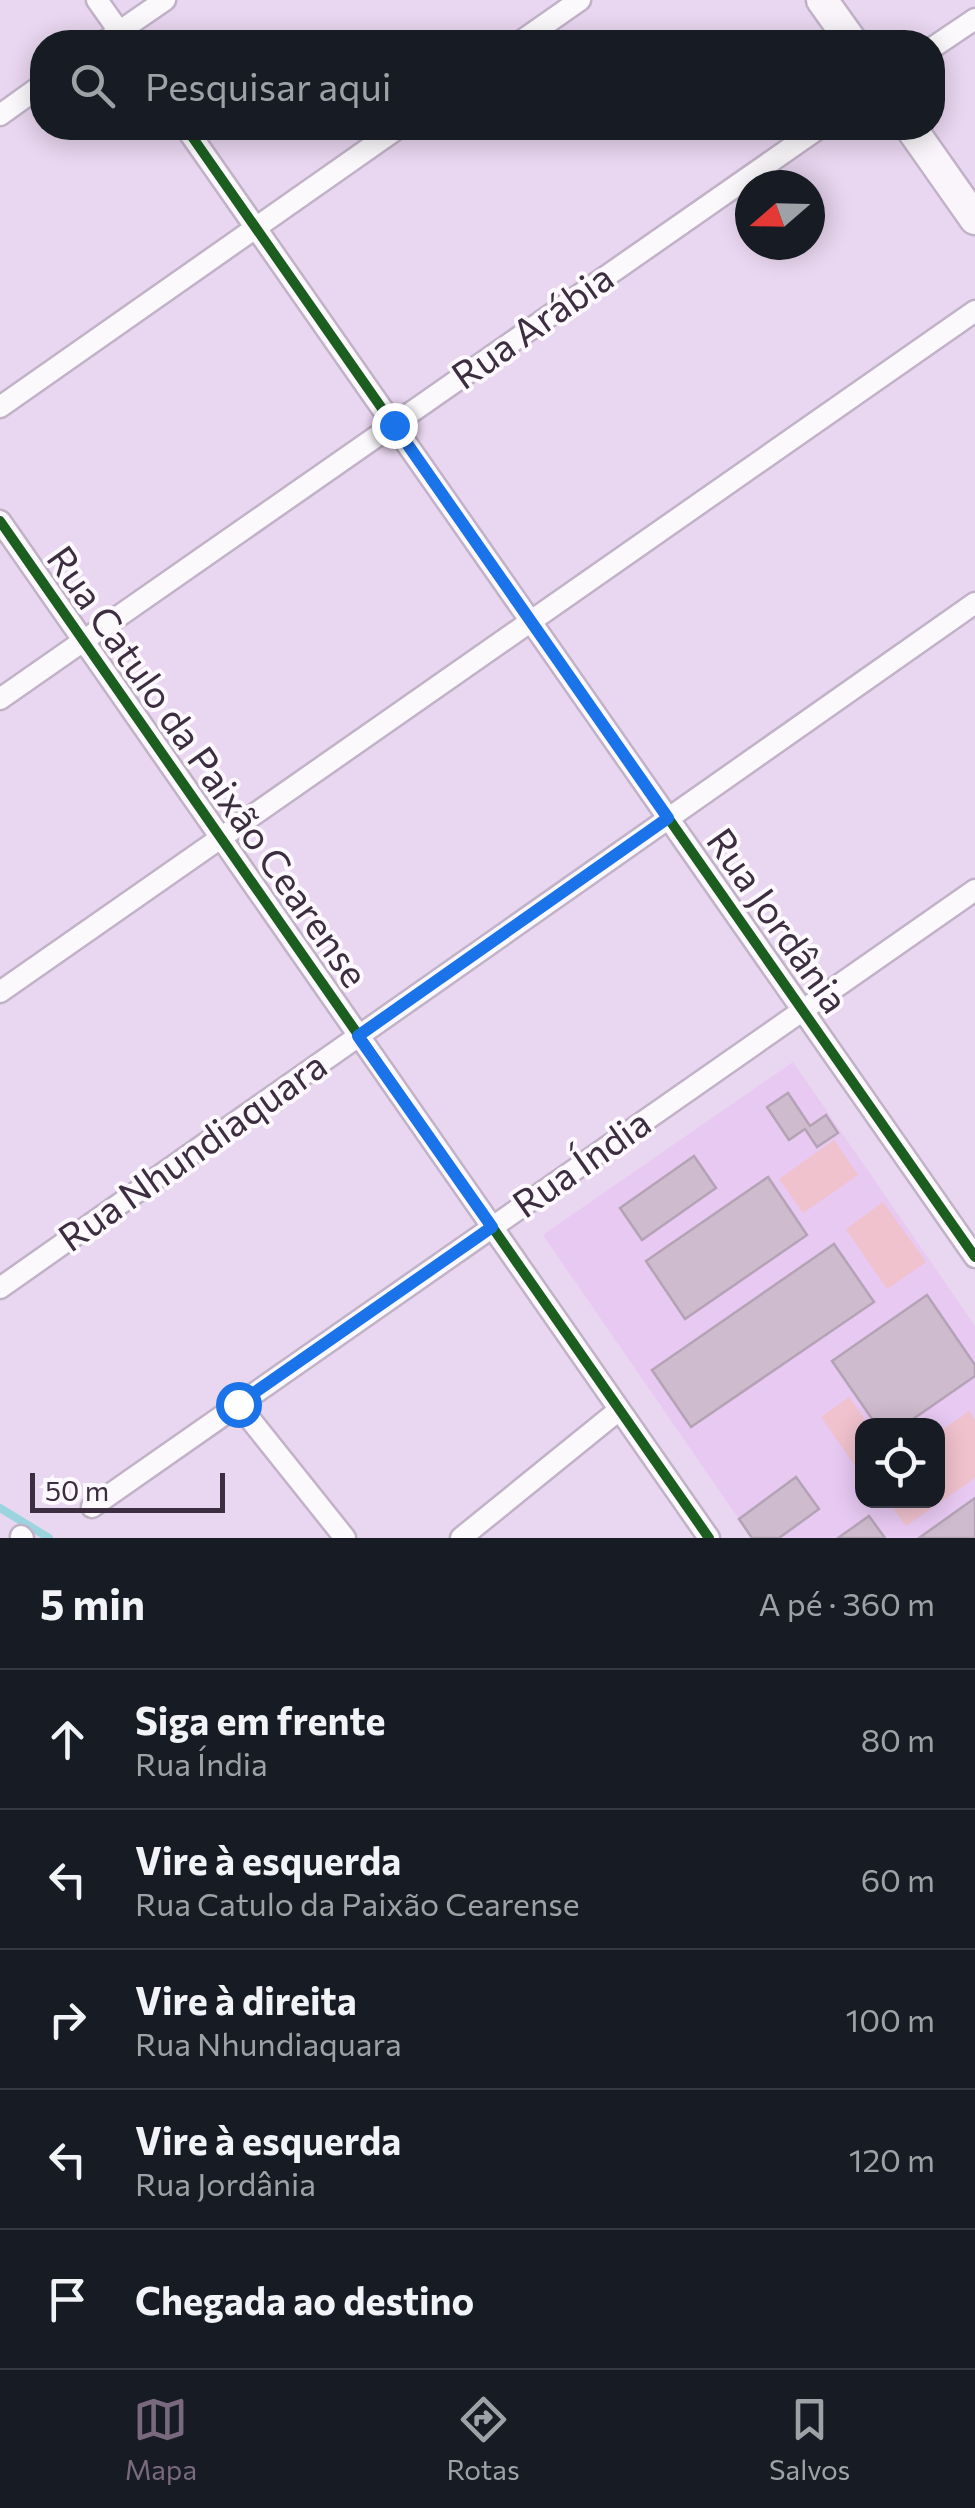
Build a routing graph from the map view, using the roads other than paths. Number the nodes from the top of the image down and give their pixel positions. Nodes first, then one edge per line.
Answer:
1 (97, 0) edge
2 (165, 0) edge
3 (580, 0) edge
4 (822, 0) edge
5 (975, 19) edge
6 (112, 30) edge
7 (128, 30) edge
8 (537, 30) edge
9 (843, 30) edge
10 (945, 39) edge
11 (30, 94) edge
12 (0, 115) edge
13 (194, 140) edge
14 (381, 140) edge
15 (802, 140) edge
16 (920, 140) edge
17 (975, 218) edge
18 (256, 227) junction
19 (975, 312) edge
20 (0, 407) edge
21 (394, 425) junction
22 (0, 522) edge
23 (975, 603) edge
24 (531, 621) junction
25 (83, 641) junction
26 (0, 699) edge
27 (668, 818) junction
28 (221, 838) junction
29 (975, 890) edge
30 (0, 992) edge
31 (802, 1010) junction
32 (358, 1036) junction
33 (492, 1227) junction
34 (975, 1257) edge
35 (0, 1288) edge
36 (238, 1404) junction
37 (619, 1410) junction
38 (92, 1506) dead end
39 (345, 1538) edge
40 (461, 1538) edge
41 (709, 1538) edge

1 - 6 street
2 - 7 street
3 - 8 street
4 - 9 street
5 - 10 street
11 - 12 street
13 - 18 street, Rua Jordânia
14 - 18 street
15 - 21 street, Rua Arábia
16 - 17 street
18 - 20 street
18 - 21 street, Rua Jordânia
19 - 24 street
21 - 24 street, Rua Jordânia
21 - 25 street, Rua Arábia
22 - 25 street, Rua Catulo da Paixão Cearense
23 - 27 street, Rua Nhundiaquara
24 - 27 street, Rua Jordânia
24 - 28 street
25 - 26 street, Rua Arábia
25 - 28 street, Rua Catulo da Paixão Cearense
27 - 31 street, Rua Jordânia
27 - 32 street, Rua Nhundiaquara
28 - 30 street
28 - 32 street, Rua Catulo da Paixão Cearense
29 - 31 street, Rua Índia
31 - 33 street, Rua Índia
31 - 34 street, Rua Jordânia
32 - 33 street, Rua Catulo da Paixão Cearense
32 - 35 street, Rua Nhundiaquara
33 - 36 street, Rua Índia
33 - 37 street, Rua Catulo da Paixão Cearense
36 - 38 street, Rua Índia
36 - 39 street
37 - 40 street
37 - 41 street, Rua Catulo da Paixão Cearense

